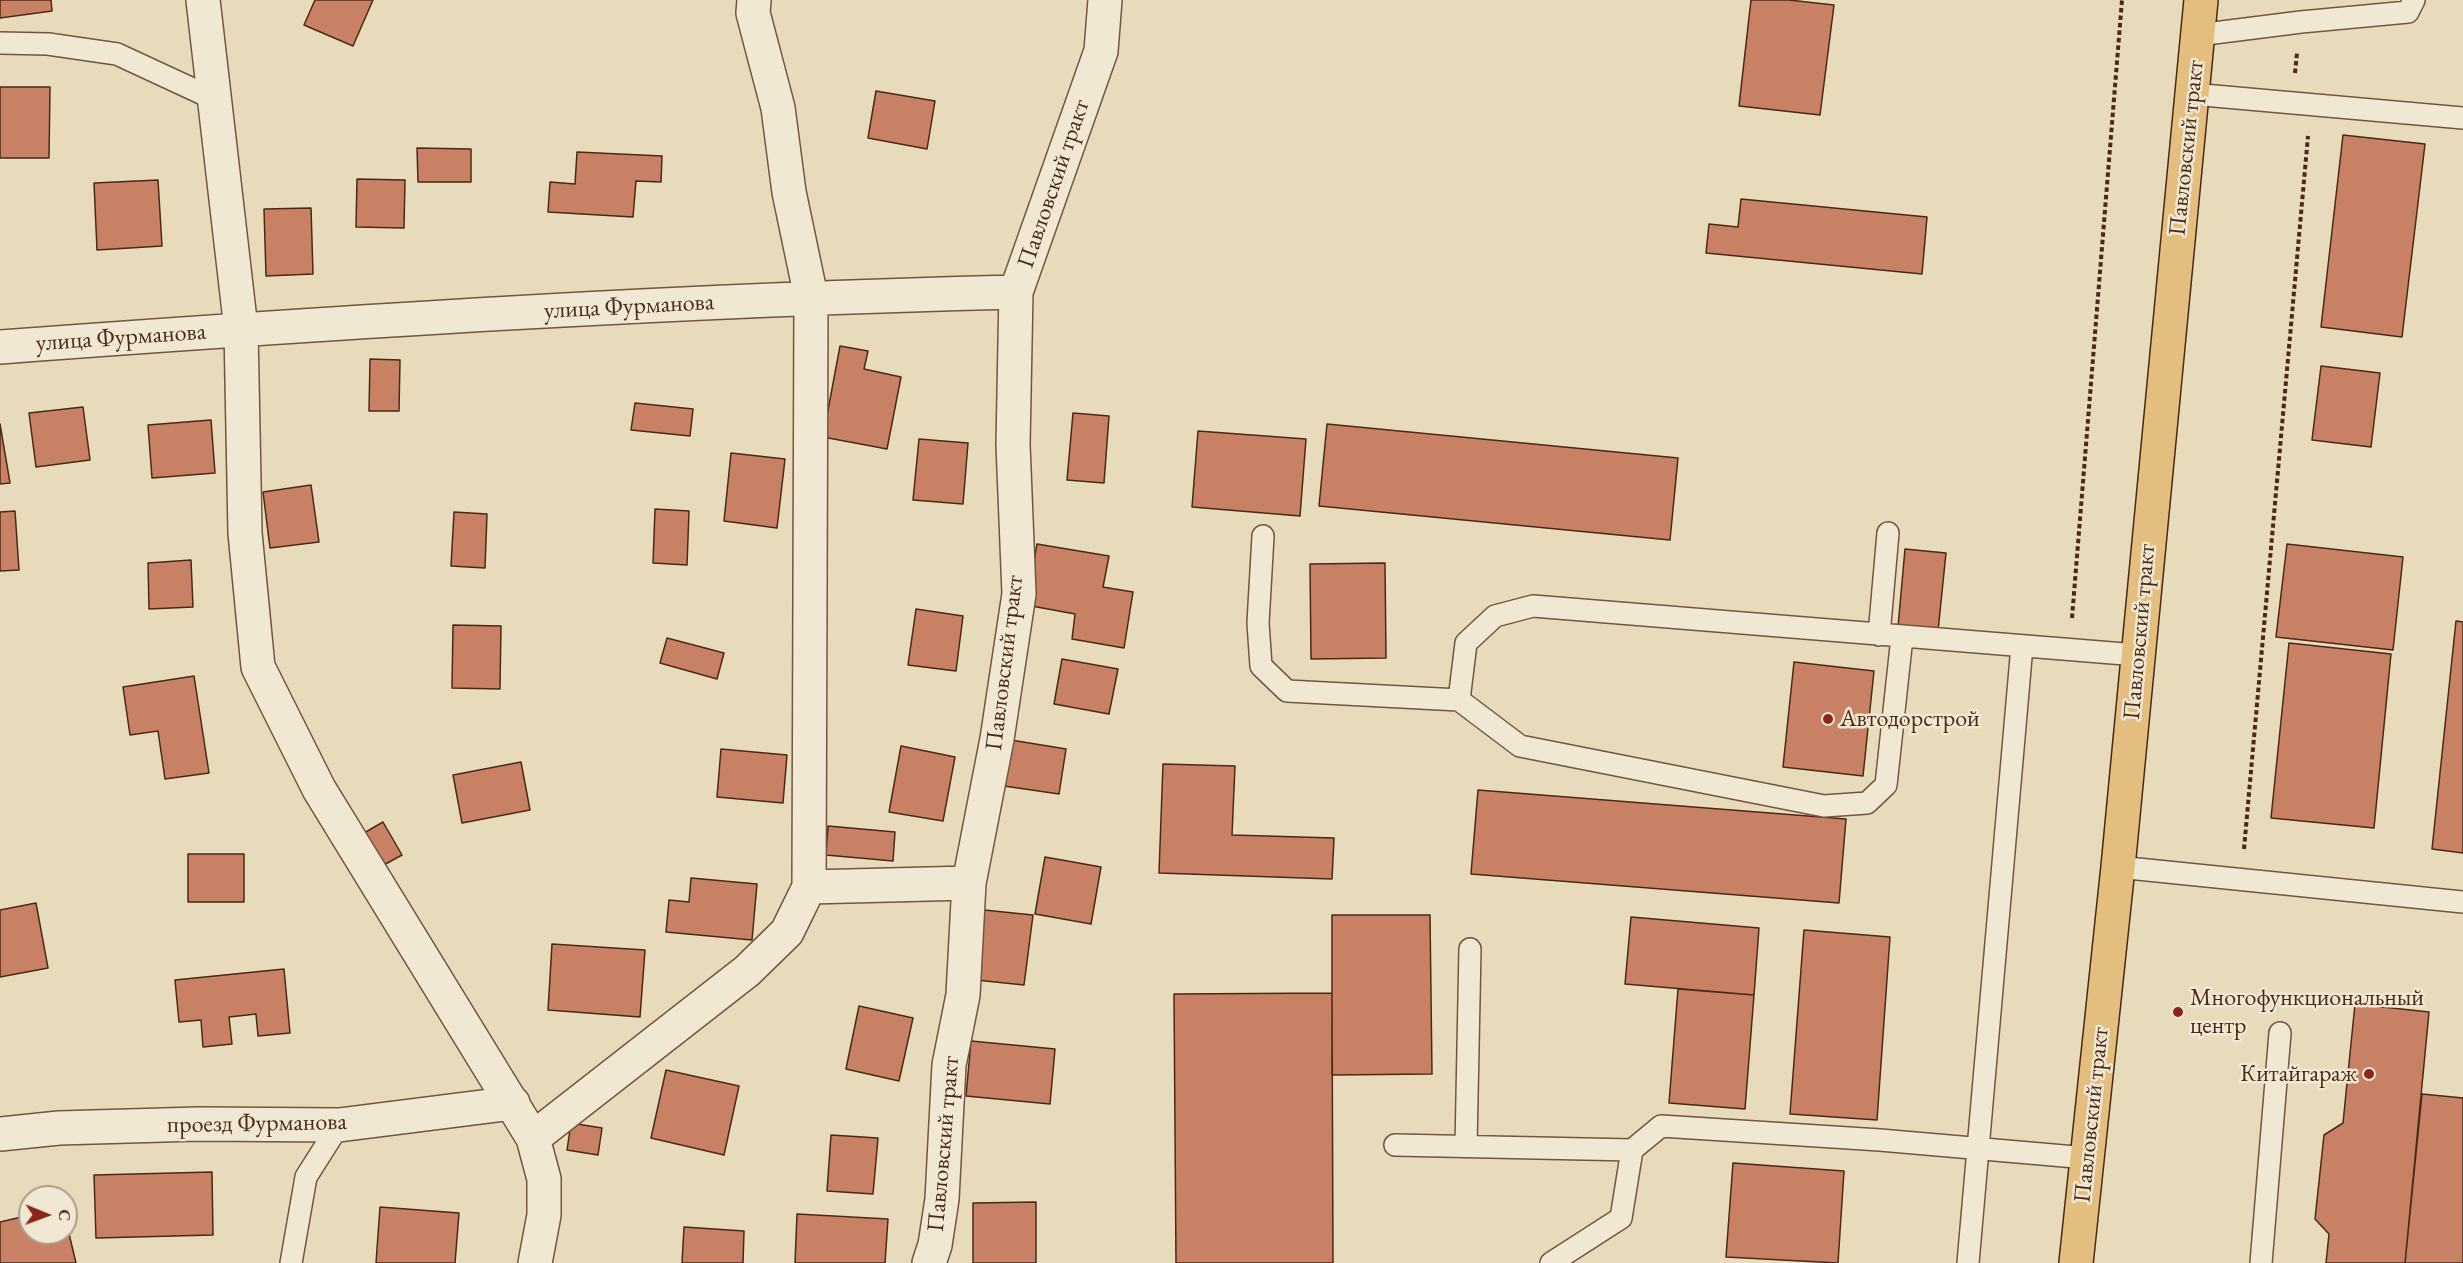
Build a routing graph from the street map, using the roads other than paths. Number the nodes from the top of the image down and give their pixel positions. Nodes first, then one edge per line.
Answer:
1 (203, 0) edge
2 (754, 0) edge
3 (1105, 0) edge
4 (2201, 0) edge
5 (2414, 0) edge
6 (2198, 35) junction
7 (0, 43) edge
8 (2192, 94) junction
9 (214, 99) junction
10 (2463, 118) edge
11 (1016, 292) junction
12 (811, 297) junction
13 (242, 329) junction
14 (0, 347) edge
15 (1888, 533) dead end
16 (1263, 536) dead end
17 (1879, 635) junction
18 (1902, 637) junction
19 (2022, 646) junction
20 (2137, 655) junction
21 (1460, 700) junction
22 (2118, 867) junction
23 (969, 883) junction
24 (809, 887) junction
25 (2463, 902) edge
26 (1470, 948) dead end
27 (2280, 1033) dead end
28 (513, 1103) junction
29 (339, 1125) junction
30 (0, 1134) edge
31 (533, 1138) junction
32 (1395, 1145) dead end
33 (1466, 1146) junction
34 (1978, 1149) junction
35 (1632, 1150) junction
36 (2087, 1158) junction
37 (291, 1263) edge
38 (536, 1263) edge
39 (929, 1263) edge
40 (1551, 1263) edge
41 (1968, 1263) edge
42 (2076, 1263) edge
43 (2261, 1263) edge

1 - 9 street, улица Фурманова
2 - 12 street
3 - 11 street, Павловский тракт
4 - 6 main road, Павловский тракт
5 - 6 lane
6 - 8 main road, Павловский тракт
7 - 9 lane
8 - 10 lane
8 - 20 main road, Павловский тракт
9 - 13 street, улица Фурманова
11 - 12 street, улица Фурманова
11 - 23 street, Павловский тракт
12 - 13 street, улица Фурманова
12 - 24 street
13 - 14 street, улица Фурманова
13 - 28 street
15 - 17 lane
16 - 21 lane
17 - 18 lane
17 - 21 lane
18 - 19 lane
18 - 21 lane
19 - 20 lane
19 - 34 lane
20 - 22 main road, Павловский тракт
22 - 25 lane
22 - 36 main road, Павловский тракт
23 - 24 street
23 - 39 street, Павловский тракт
24 - 31 street
26 - 33 lane
27 - 43 lane
28 - 29 street, проезд Фурманова
28 - 31 street
29 - 30 street, проезд Фурманова
29 - 37 lane
31 - 38 street
32 - 33 lane
33 - 35 lane
34 - 35 lane
34 - 36 lane
34 - 41 lane
35 - 40 lane
36 - 42 main road, Павловский тракт

